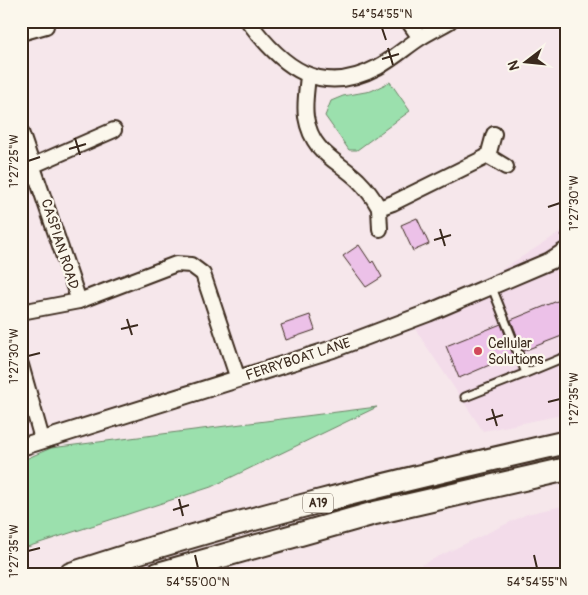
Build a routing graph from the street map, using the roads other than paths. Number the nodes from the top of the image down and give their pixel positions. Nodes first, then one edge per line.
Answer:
1 (248, 21) edge
2 (408, 21) edge
3 (450, 21) edge
4 (46, 26) dead end
5 (21, 33) edge
6 (420, 38) junction
7 (308, 75) junction
8 (114, 130) dead end
9 (21, 132) edge
10 (494, 134) dead end
11 (488, 156) junction
12 (34, 165) junction
13 (506, 167) dead end
14 (379, 208) junction
15 (380, 230) dead end
16 (567, 250) edge
17 (491, 284) junction
18 (79, 300) junction
19 (21, 312) edge
20 (567, 356) edge
21 (21, 365) edge
22 (526, 373) junction
23 (238, 379) junction
24 (465, 398) dead end
25 (42, 439) junction
26 (567, 442) edge
27 (21, 447) edge
28 (567, 469) edge
29 (72, 574) edge
30 (158, 574) edge

1 - 7 street
2 - 6 street
3 - 6 street
4 - 5 street
6 - 7 street
7 - 14 street
8 - 12 street
9 - 12 street, CASPIAN ROAD
10 - 11 street
11 - 13 street
11 - 14 street
12 - 18 street, CASPIAN ROAD
14 - 15 street
16 - 17 street, FERRYBOAT LANE
17 - 22 lane
17 - 23 street, FERRYBOAT LANE
18 - 19 street
18 - 23 street
20 - 22 lane
21 - 25 street
22 - 24 lane
23 - 25 street, FERRYBOAT LANE
25 - 27 street, FERRYBOAT LANE
26 - 29 highway, A19
28 - 30 highway, A19

